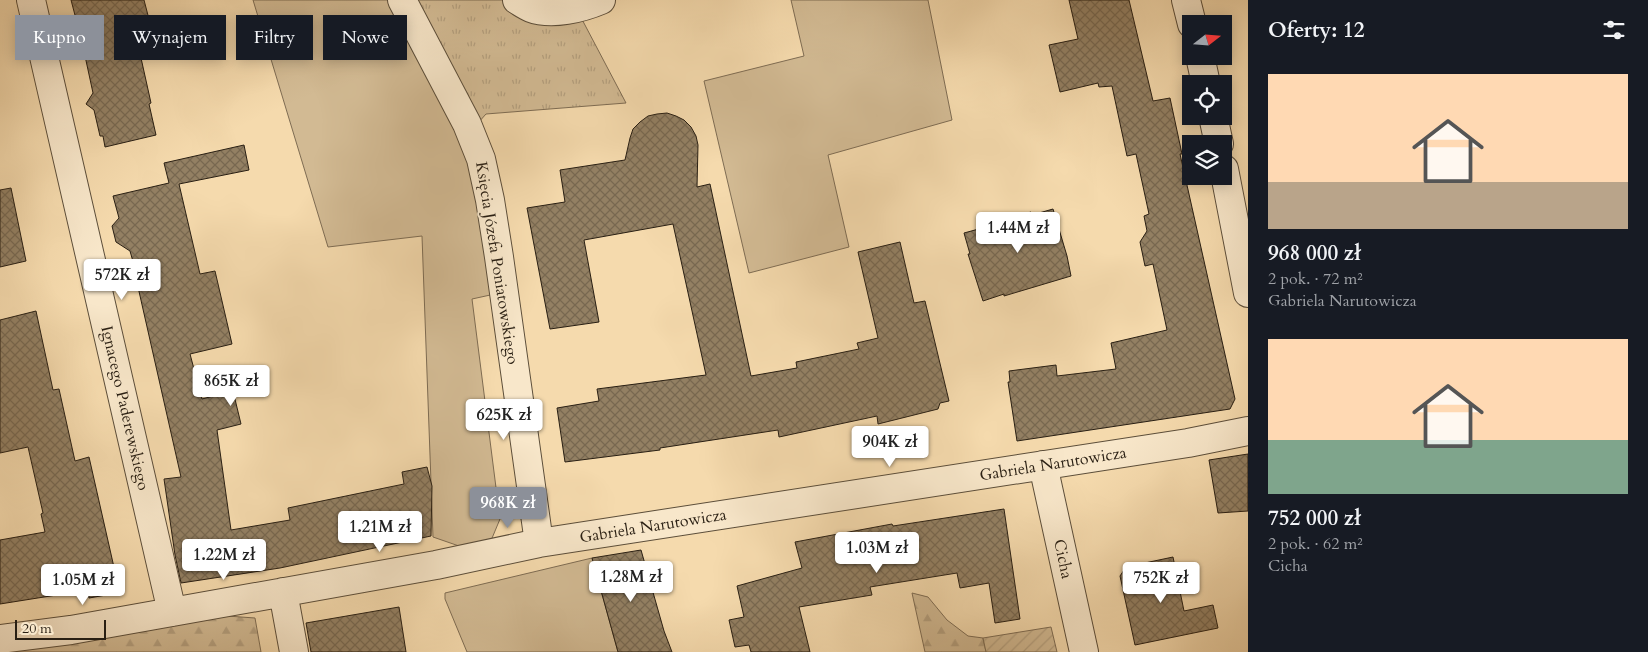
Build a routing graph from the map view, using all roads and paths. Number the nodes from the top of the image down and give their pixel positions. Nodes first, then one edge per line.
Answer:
1 (30, 0) edge
2 (402, 0) edge
3 (517, 0) edge
4 (601, 0) edge
5 (1186, 0) edge
6 (1190, 15) edge
7 (1227, 185) edge
8 (1248, 293) edge
9 (1248, 431) edge
10 (1043, 465) junction
11 (540, 543) junction
12 (283, 592) junction
13 (172, 612) junction
14 (0, 639) edge
15 (294, 652) edge
16 (1084, 652) edge

1 - 13 street, Ignacego Paderewskiego
2 - 11 street, Księcia Józefa Poniatowskiego
3 - 4 street
5 - 6 street
7 - 8 street
9 - 10 street, Gabriela Narutowicza
10 - 11 street, Gabriela Narutowicza
10 - 16 street, Cicha
11 - 12 street, Gabriela Narutowicza
12 - 13 street, Gabriela Narutowicza
12 - 15 street
13 - 14 street, Gabriela Narutowicza

